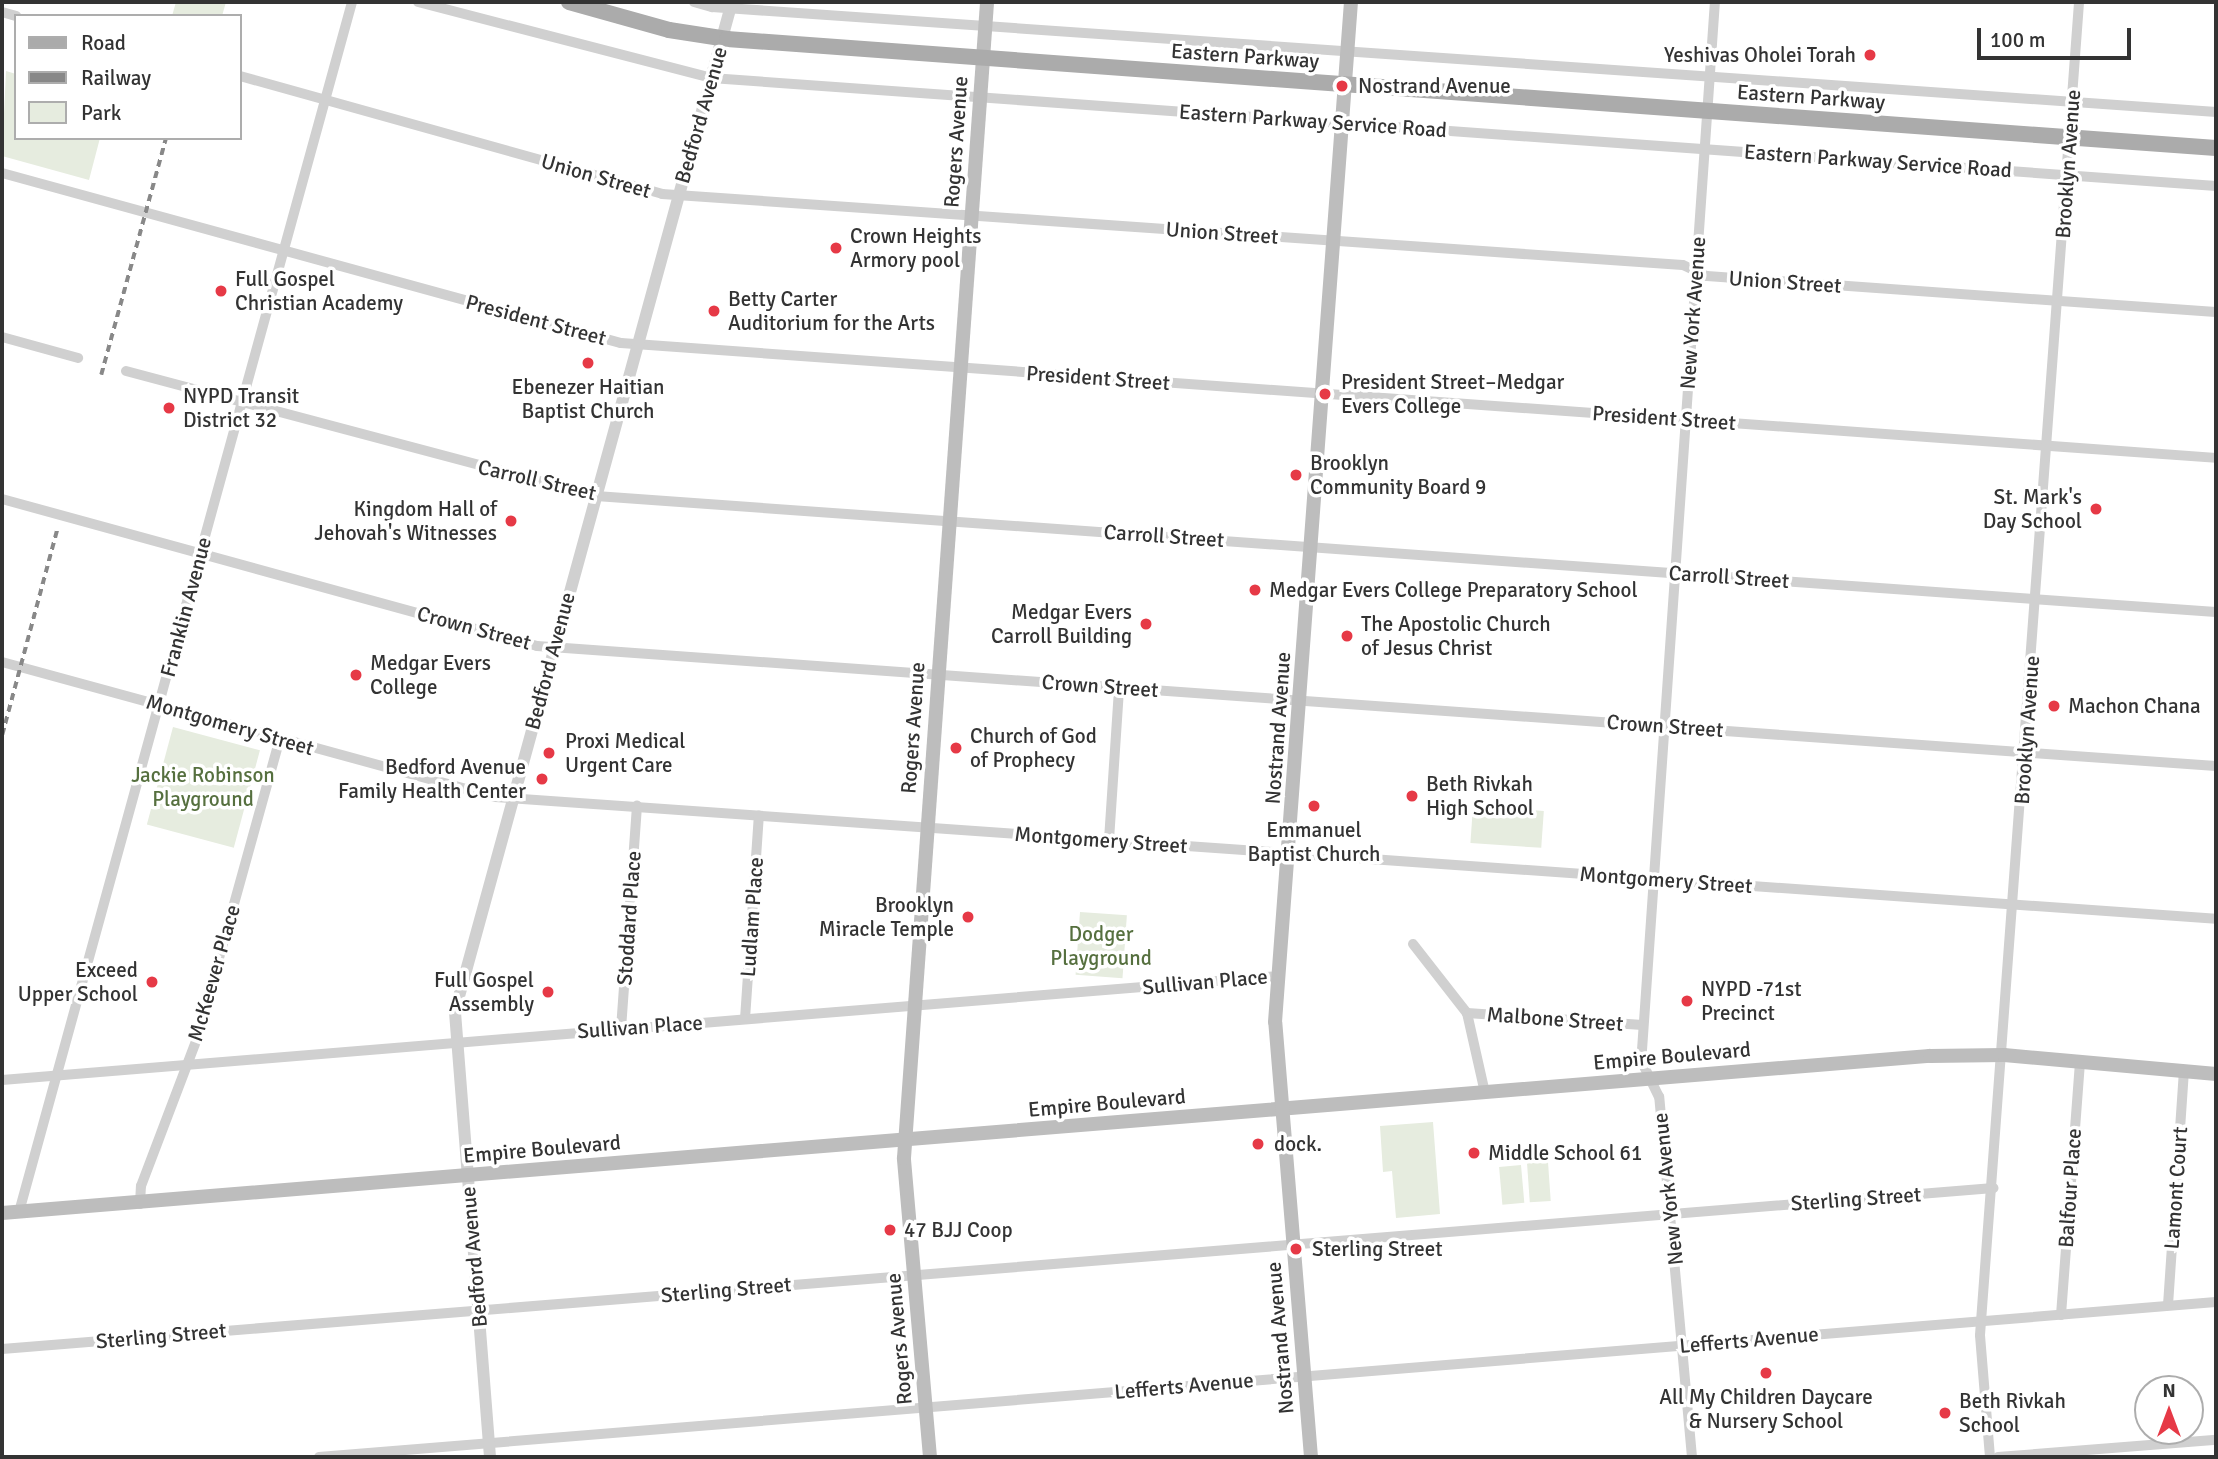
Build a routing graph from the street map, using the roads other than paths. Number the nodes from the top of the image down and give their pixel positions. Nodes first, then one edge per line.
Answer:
1 (352, 2) edge
2 (418, 2) edge
3 (569, 2) edge
4 (694, 2) edge
5 (987, 2) edge
6 (1351, 2) edge
7 (1715, 2) edge
8 (2079, 2) edge
9 (731, 5) edge
10 (985, 24) junction
11 (722, 39) junction
12 (1347, 50) junction
13 (983, 59) junction
14 (1710, 76) junction
15 (242, 77) edge
16 (710, 78) junction
17 (1345, 84) junction
18 (980, 97) junction
19 (325, 101) junction
20 (2072, 102) junction
21 (1707, 111) junction
22 (2216, 112) edge
23 (1342, 123) junction
24 (2070, 136) junction
25 (2216, 148) edge
26 (1704, 149) junction
27 (2, 173) edge
28 (2067, 175) junction
29 (2216, 186) edge
30 (678, 195) junction
31 (971, 215) junction
32 (1334, 241) junction
33 (284, 252) junction
34 (1696, 271) junction
35 (2058, 301) junction
36 (2216, 312) edge
37 (2, 337) edge
38 (637, 345) junction
39 (78, 358) dead end
40 (960, 368) junction
41 (126, 371) dead end
42 (1323, 394) junction
43 (242, 403) junction
44 (1685, 420) junction
45 (2048, 446) junction
46 (2216, 458) edge
47 (596, 496) junction
48 (2, 499) edge
49 (949, 521) junction
50 (1312, 547) junction
51 (201, 554) junction
52 (1674, 573) junction
53 (2036, 599) junction
54 (2216, 612) edge
55 (554, 648) junction
56 (3, 662) edge
57 (938, 675) junction
58 (1119, 688) junction
59 (1301, 701) junction
60 (159, 705) junction
61 (1663, 726) junction
62 (280, 739) junction
63 (2025, 752) junction
64 (2216, 766) edge
65 (513, 798) junction
66 (637, 806) junction
67 (759, 815) junction
68 (927, 828) junction
69 (1109, 841) junction
70 (1290, 855) junction
71 (1652, 879) junction
72 (2014, 905) junction
73 (2216, 919) edge
74 (1413, 944) dead end
75 (1279, 976) junction
76 (915, 1005) junction
77 (1467, 1013) junction
78 (745, 1019) junction
79 (1643, 1025) junction
80 (621, 1029) junction
81 (456, 1042) junction
82 (2004, 1055) junction
83 (2080, 1062) junction
84 (187, 1064) junction
85 (2184, 1072) junction
86 (2216, 1074) edge
87 (58, 1075) junction
88 (2, 1080) edge
89 (1650, 1080) junction
90 (1485, 1093) junction
91 (1283, 1110) junction
92 (905, 1141) junction
93 (467, 1177) junction
94 (1994, 1188) junction
95 (140, 1203) junction
96 (19, 1212) junction
97 (2, 1213) edge
98 (1672, 1213) junction
99 (1293, 1244) junction
100 (915, 1275) junction
101 (2216, 1301) edge
102 (2168, 1305) junction
103 (478, 1311) junction
104 (2062, 1315) junction
105 (1983, 1321) junction
106 (1683, 1346) junction
107 (2, 1349) edge
108 (1304, 1377) junction
109 (926, 1408) junction
110 (2216, 1440) edge
111 (489, 1443) junction
112 (319, 1457) edge
113 (490, 1457) edge
114 (930, 1457) edge
115 (1311, 1457) edge
116 (1692, 1457) edge
117 (1990, 1457) edge
118 (1998, 1457) edge

1 - 19 street, Franklin Avenue
2 - 16 street, Eastern Parkway Service Road
3 - 11 main road, Eastern Parkway
4 - 9 street
5 - 10 main road, Rogers Avenue
6 - 12 main road, Nostrand Avenue
7 - 14 street, New York Avenue
8 - 20 street, Brooklyn Avenue
9 - 10 street
9 - 11 street, Bedford Avenue
10 - 12 street
10 - 13 main road, Rogers Avenue
11 - 13 main road, Eastern Parkway
11 - 16 street, Bedford Avenue
12 - 14 street
12 - 17 main road, Nostrand Avenue
13 - 17 main road, Eastern Parkway
13 - 18 main road, Rogers Avenue
14 - 20 street
14 - 21 street, New York Avenue
15 - 19 street, Union Street
16 - 18 street, Eastern Parkway Service Road
16 - 30 street, Bedford Avenue
17 - 21 main road, Eastern Parkway
17 - 23 main road, Nostrand Avenue
18 - 23 street, Eastern Parkway Service Road
18 - 31 main road, Rogers Avenue
19 - 30 street, Union Street
19 - 33 street, Franklin Avenue
20 - 22 street
20 - 24 street, Brooklyn Avenue
21 - 24 main road, Eastern Parkway
21 - 26 street, New York Avenue
23 - 26 street, Eastern Parkway Service Road
23 - 32 main road, Nostrand Avenue
24 - 25 main road, Eastern Parkway
24 - 28 street, Brooklyn Avenue
26 - 28 street, Eastern Parkway Service Road
26 - 34 street, New York Avenue
27 - 33 street, President Street
28 - 29 street, Eastern Parkway Service Road
28 - 35 street, Brooklyn Avenue
30 - 31 street, Union Street
30 - 38 street, Bedford Avenue
31 - 32 street, Union Street
31 - 40 main road, Rogers Avenue
32 - 34 street, Union Street
32 - 42 main road, Nostrand Avenue
33 - 38 street, President Street
33 - 43 street, Franklin Avenue
34 - 35 street, Union Street
34 - 44 street, New York Avenue
35 - 36 street, Union Street
35 - 45 street, Brooklyn Avenue
37 - 39 street
38 - 40 street, President Street
38 - 47 street, Bedford Avenue
40 - 42 street, President Street
40 - 49 main road, Rogers Avenue
41 - 43 street, Carroll Street
42 - 44 street, President Street
42 - 50 main road, Nostrand Avenue
43 - 47 street, Carroll Street
43 - 51 street, Franklin Avenue
44 - 45 street, President Street
44 - 52 street, New York Avenue
45 - 46 street, President Street
45 - 53 street, Brooklyn Avenue
47 - 49 street, Carroll Street
47 - 55 street, Bedford Avenue
48 - 51 street, Crown Street
49 - 50 street, Carroll Street
49 - 57 main road, Rogers Avenue
50 - 52 street, Carroll Street
50 - 59 main road, Nostrand Avenue
51 - 55 street, Crown Street
51 - 60 street, Franklin Avenue
52 - 53 street, Carroll Street
52 - 61 street, New York Avenue
53 - 54 street, Carroll Street
53 - 63 street, Brooklyn Avenue
55 - 57 street, Crown Street
55 - 65 street, Bedford Avenue
56 - 60 street, Montgomery Street
57 - 58 street, Crown Street
57 - 68 main road, Rogers Avenue
58 - 59 street, Crown Street
58 - 69 street
59 - 61 street, Crown Street
59 - 70 main road, Nostrand Avenue
60 - 62 street, Montgomery Street
60 - 87 street, Franklin Avenue
61 - 63 street, Crown Street
61 - 71 street, New York Avenue
62 - 65 street, Montgomery Street
62 - 84 street, McKeever Place
63 - 64 street, Crown Street
63 - 72 street, Brooklyn Avenue
65 - 66 street, Montgomery Street
65 - 81 street, Bedford Avenue
66 - 67 street, Montgomery Street
66 - 80 street, Stoddard Place
67 - 68 street, Montgomery Street
67 - 78 street, Ludlam Place
68 - 69 street, Montgomery Street
68 - 76 main road, Rogers Avenue
69 - 70 street, Montgomery Street
70 - 71 street, Montgomery Street
70 - 75 main road, Nostrand Avenue
71 - 72 street, Montgomery Street
71 - 79 street, New York Avenue
72 - 73 street, Montgomery Street
72 - 82 street, Brooklyn Avenue
74 - 77 street
75 - 76 street, Sullivan Place
75 - 91 main road, Nostrand Avenue
76 - 78 street, Sullivan Place
76 - 92 main road, Rogers Avenue
77 - 79 street, Malbone Street
77 - 90 street
78 - 80 street, Sullivan Place
79 - 89 street, New York Avenue
80 - 81 street, Sullivan Place
81 - 84 street, Sullivan Place
81 - 93 street, Bedford Avenue
82 - 83 main road, Empire Boulevard
82 - 89 main road, Empire Boulevard
82 - 94 street, Brooklyn Avenue
83 - 85 main road, Empire Boulevard
83 - 104 street, Balfour Place
84 - 87 street, Sullivan Place
84 - 95 street, McKeever Place
85 - 86 main road, Empire Boulevard
85 - 102 street, Lamont Court
87 - 88 street, Sullivan Place
87 - 96 street, Franklin Avenue
89 - 90 main road, Empire Boulevard
89 - 98 street, New York Avenue
90 - 91 main road, Empire Boulevard
91 - 92 main road, Empire Boulevard
91 - 99 main road, Nostrand Avenue
92 - 93 main road, Empire Boulevard
92 - 100 main road, Rogers Avenue
93 - 95 main road, Empire Boulevard
93 - 103 street, Bedford Avenue
94 - 98 street, Sterling Street
94 - 105 street, Brooklyn Avenue
95 - 96 main road, Empire Boulevard
96 - 97 main road, Empire Boulevard
98 - 99 street, Sterling Street
98 - 106 street, New York Avenue
99 - 100 street, Sterling Street
99 - 108 main road, Nostrand Avenue
100 - 103 street, Sterling Street
100 - 109 main road, Rogers Avenue
101 - 102 street, Lefferts Avenue
102 - 104 street, Lefferts Avenue
103 - 107 street, Sterling Street
103 - 111 street, Bedford Avenue
104 - 105 street, Lefferts Avenue
105 - 106 street, Lefferts Avenue
105 - 117 street, Brooklyn Avenue
106 - 108 street, Lefferts Avenue
106 - 116 street, New York Avenue
108 - 109 street, Lefferts Avenue
108 - 115 main road, Nostrand Avenue
109 - 111 street, Lefferts Avenue
109 - 114 main road, Rogers Avenue
110 - 118 street
111 - 112 street, Lefferts Avenue
111 - 113 street, Bedford Avenue

